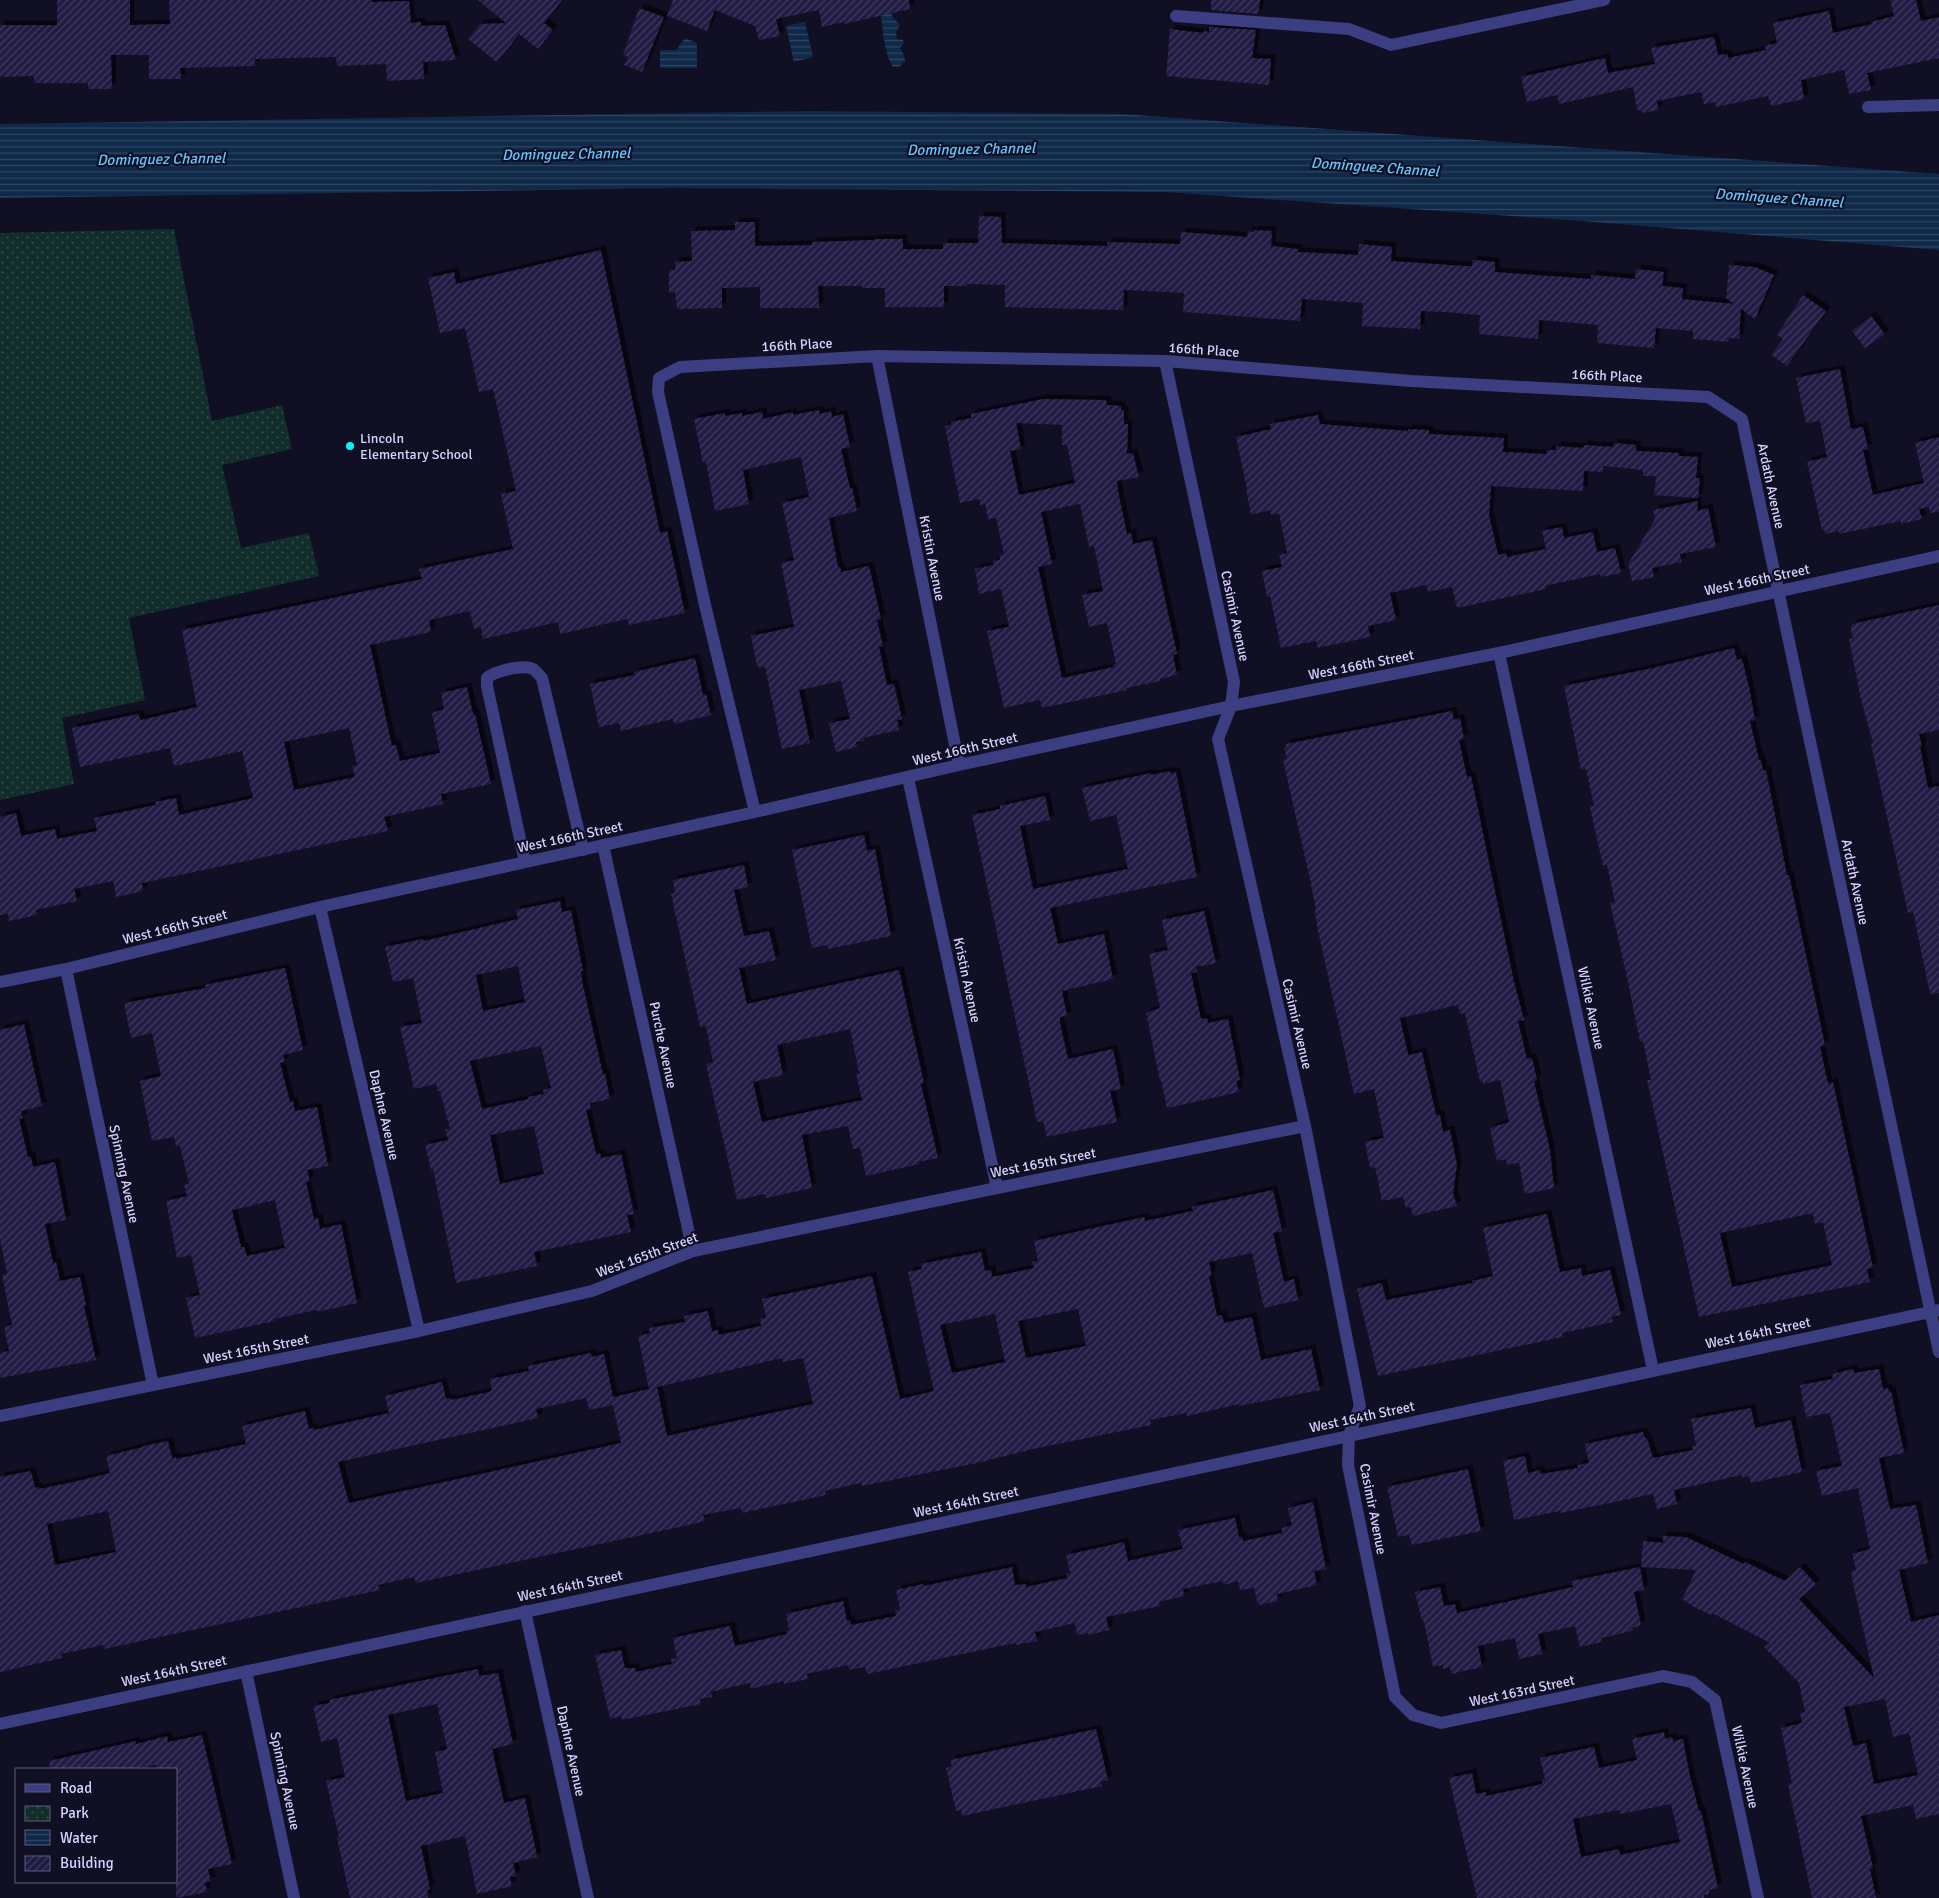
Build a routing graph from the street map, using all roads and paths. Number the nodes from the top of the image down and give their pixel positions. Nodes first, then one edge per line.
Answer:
1 (1604, 0) edge
2 (1176, 16) dead end
3 (1939, 105) edge
4 (1868, 107) dead end
5 (877, 356) junction
6 (1165, 361) junction
7 (1742, 419) joint
8 (1939, 556) edge
9 (1777, 590) junction
10 (1499, 653) junction
11 (1231, 706) junction
12 (958, 765) junction
13 (908, 778) junction
14 (755, 812) junction
15 (603, 845) junction
16 (583, 850) junction
17 (524, 862) junction
18 (320, 907) junction
19 (66, 969) junction
20 (0, 982) edge
21 (1305, 1126) junction
22 (997, 1188) junction
23 (693, 1251) junction
24 (1935, 1310) edge
25 (420, 1331) junction
26 (1939, 1352) edge
27 (1653, 1370) junction
28 (153, 1385) junction
29 (0, 1416) edge
30 (1349, 1435) junction
31 (525, 1611) junction
32 (246, 1671) junction
33 (1663, 1676) joint
34 (1395, 1697) joint
35 (0, 1724) edge
36 (294, 1898) edge
37 (588, 1898) edge
38 (1758, 1898) edge

1 - 2 street
3 - 4 street
5 - 6 street, 166th Place
5 - 12 street, Kristin Avenue
5 - 14 street, 166th Place
6 - 7 street, 166th Place
6 - 11 street, Casimir Avenue
7 - 9 street, Ardath Avenue
8 - 9 street, West 166th Street
9 - 10 street, West 166th Street
9 - 24 street, Ardath Avenue
10 - 11 street, West 166th Street
10 - 27 street, Wilkie Avenue
11 - 12 street, West 166th Street
11 - 21 street, Casimir Avenue
12 - 13 street, West 166th Street
13 - 14 street, West 166th Street
13 - 22 street, Kristin Avenue
14 - 15 street, West 166th Street
15 - 16 street, West 166th Street
15 - 23 street, Purche Avenue
16 - 17 street, West 166th Street
16 - 17 street
17 - 18 street, West 166th Street
18 - 19 street, West 166th Street
18 - 25 street, Daphne Avenue
19 - 20 street, West 166th Street
19 - 28 street, Spinning Avenue
21 - 22 street, West 165th Street
21 - 30 street, Casimir Avenue
22 - 23 street, West 165th Street
23 - 25 street, West 165th Street
24 - 26 street, Ardath Avenue
24 - 27 street, West 164th Street
25 - 28 street, West 165th Street
27 - 30 street, West 164th Street
28 - 29 street, West 165th Street
30 - 31 street, West 164th Street
30 - 34 street, Casimir Avenue
31 - 32 street, West 164th Street
31 - 37 street, Daphne Avenue
32 - 35 street, West 164th Street
32 - 36 street, Spinning Avenue
33 - 34 street, West 163rd Street
33 - 38 street, Wilkie Avenue

